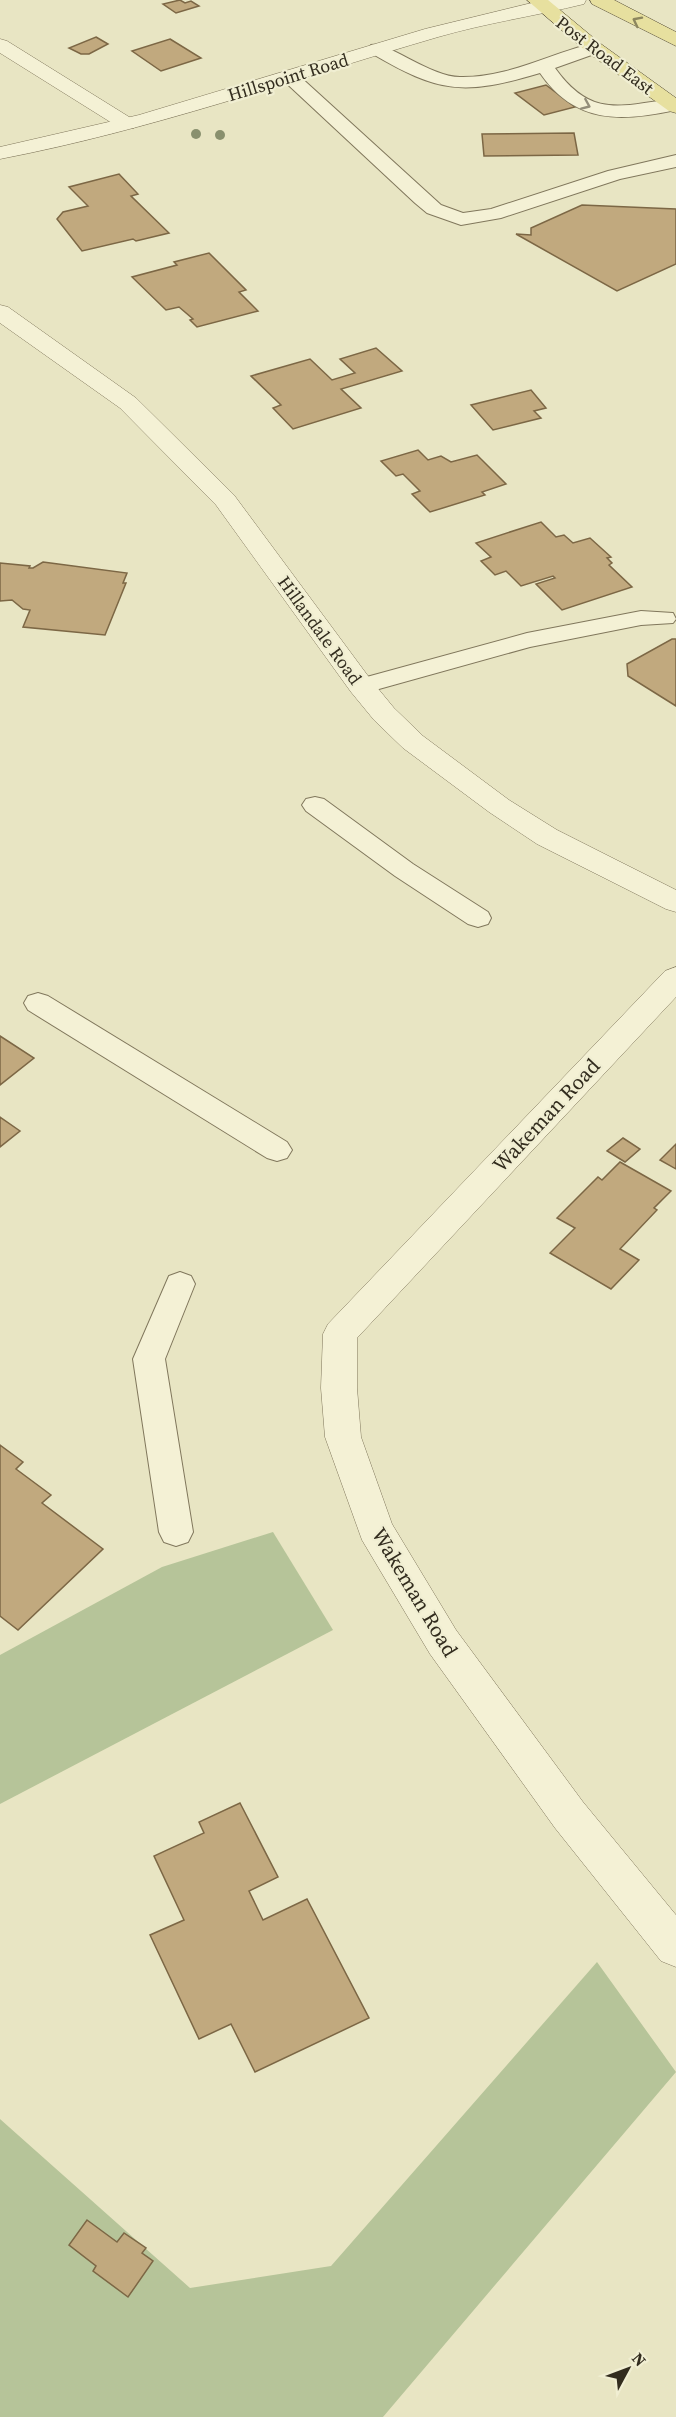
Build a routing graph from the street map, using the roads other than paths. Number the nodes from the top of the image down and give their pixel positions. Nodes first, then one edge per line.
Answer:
1 (577, 0) edge
2 (598, 0) edge
3 (539, 3) edge
4 (676, 40) edge
5 (0, 45) edge
6 (594, 48) junction
7 (377, 49) junction
8 (544, 66) junction
9 (290, 77) junction
10 (674, 106) edge
11 (127, 124) junction
12 (0, 153) edge
13 (676, 161) edge
14 (0, 312) edge
15 (665, 618) dead end
16 (361, 686) junction
17 (315, 805) dead end
18 (676, 902) edge
19 (478, 918) dead end
20 (676, 978) edge
21 (38, 1003) dead end
22 (277, 1150) dead end
23 (180, 1284) dead end
24 (176, 1532) dead end
25 (676, 1947) edge

1 - 3 street, Hillspoint Road
4 -> 2 main road, Post Road East
3 - 6 main road, Post Road East
3 - 7 street, Hillspoint Road
5 - 11 street
6 - 8 lane
6 - 10 main road, Post Road East
7 - 8 lane
7 - 9 street, Hillspoint Road
8 -> 10 lane
9 - 11 street, Hillspoint Road
9 - 13 lane
11 - 12 street, Hillspoint Road
14 - 16 street, Hillandale Road
15 - 16 lane
16 - 18 street, Hillandale Road
17 - 19 lane
20 - 25 street, Wakeman Road
21 - 22 lane
23 - 24 lane

